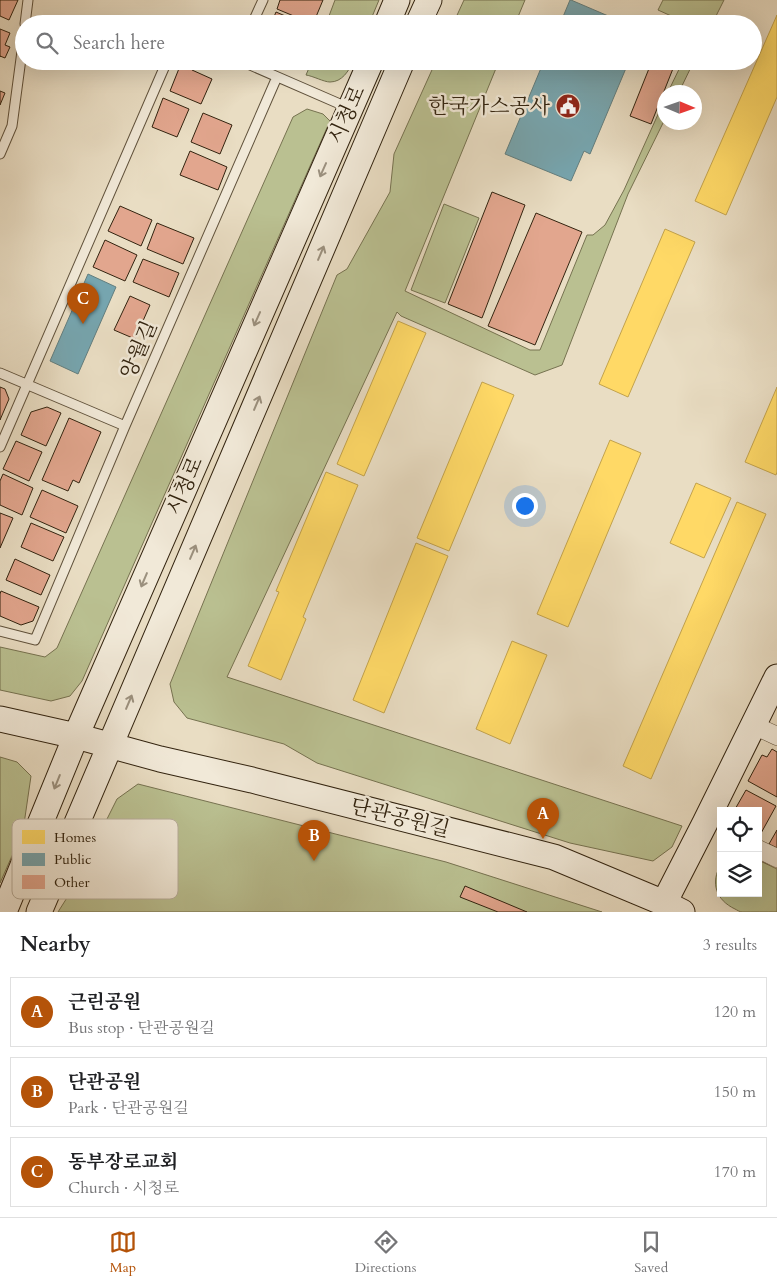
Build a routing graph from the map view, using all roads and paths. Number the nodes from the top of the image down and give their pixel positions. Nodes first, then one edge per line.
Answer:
1 (28, 0) edge
2 (263, 0) edge
3 (397, 0) edge
4 (428, 0) edge
5 (26, 15) edge
6 (256, 15) edge
7 (391, 15) edge
8 (422, 15) edge
9 (19, 70) edge
10 (162, 70) edge
11 (261, 70) edge
12 (367, 70) edge
13 (398, 70) edge
14 (277, 77) junction
15 (350, 108) junction
16 (0, 154) edge
17 (0, 373) edge
18 (26, 384) junction
19 (125, 426) junction
20 (0, 447) edge
21 (0, 632) edge
22 (777, 677) edge
23 (0, 719) edge
24 (753, 724) junction
25 (76, 736) junction
26 (777, 736) edge
27 (110, 746) junction
28 (42, 819) edge
29 (79, 819) edge
30 (713, 827) edge
31 (762, 851) edge
32 (777, 858) edge
33 (12, 892) edge
34 (45, 899) edge
35 (673, 907) edge
36 (4, 912) edge
37 (39, 912) edge

1 - 5 lane
2 - 6 lane
3 - 7 street
4 - 8 street
9 - 16 lane
10 - 18 lane
11 - 14 lane
12 - 15 street, 시청로
27 -> 13 street, 시청로
14 - 15 lane
14 - 19 lane, 앙월길
15 -> 25 street, 시청로
17 - 18 lane
18 - 19 lane
18 - 20 lane
19 - 21 lane, 앙월길
22 - 24 street
23 - 25 street
24 - 26 street
24 - 30 street
25 - 27 street, 단관공원길
25 -> 28 street, 시청로
27 - 29 street, 시청로
27 - 35 street, 단관공원길
30 - 35 street
31 - 32 street
33 -> 36 street, 시청로
34 - 37 street, 시청로

